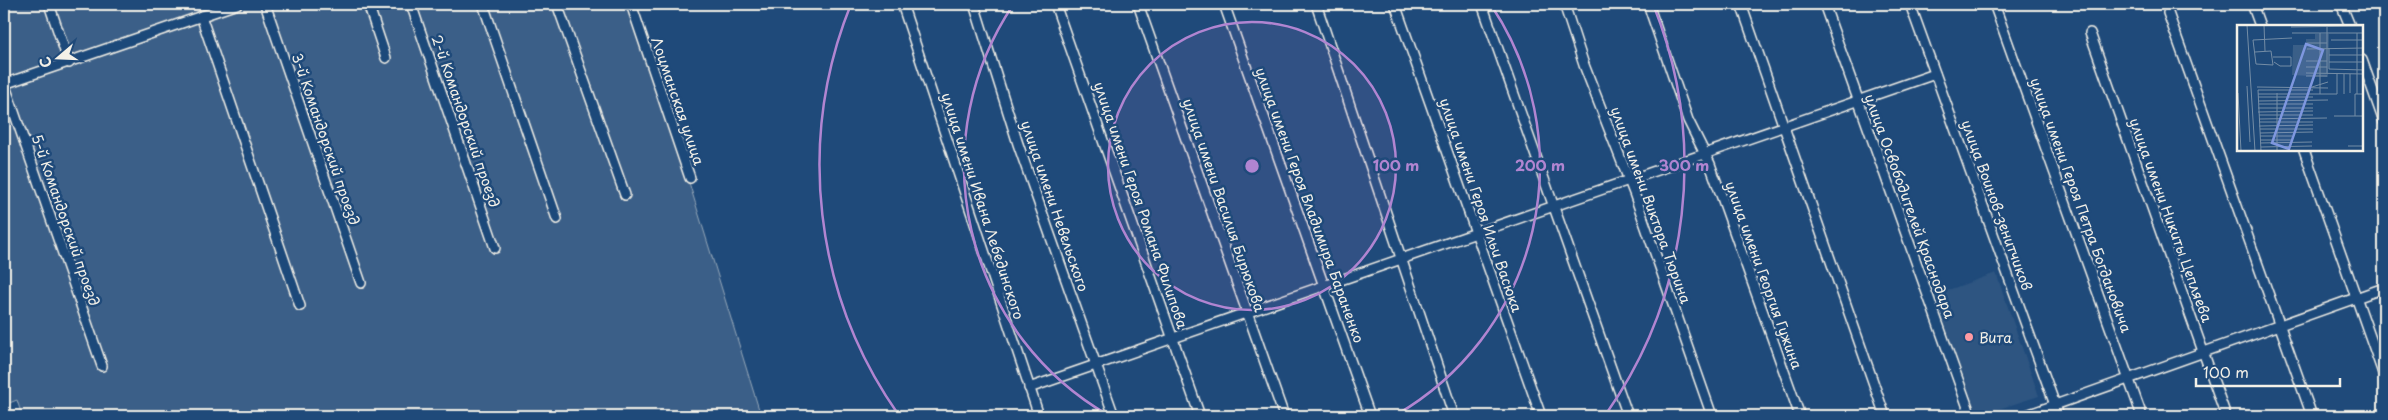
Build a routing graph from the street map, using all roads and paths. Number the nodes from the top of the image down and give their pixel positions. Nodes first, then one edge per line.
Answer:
1 (49, 4) edge
2 (238, 4) edge
3 (266, 4) edge
4 (368, 4) edge
5 (412, 4) edge
6 (484, 4) edge
7 (557, 4) edge
8 (631, 4) edge
9 (902, 4) edge
10 (974, 4) edge
11 (1055, 4) edge
12 (1138, 4) edge
13 (1224, 4) edge
14 (1316, 4) edge
15 (1395, 4) edge
16 (1482, 4) edge
17 (1564, 4) edge
18 (1648, 4) edge
19 (1741, 4) edge
20 (1824, 4) edge
21 (1910, 4) edge
22 (1994, 4) edge
23 (2252, 4) edge
24 (2341, 4) edge
25 (2168, 13) dead end
26 (201, 16) junction
27 (2260, 25) edge
28 (2350, 25) edge
29 (2090, 33) dead end
30 (386, 58) dead end
31 (69, 62) junction
32 (2363, 63) edge
33 (1935, 74) junction
34 (4, 84) edge
35 (1858, 101) junction
36 (2384, 122) edge
37 (1783, 127) junction
38 (2304, 151) edge
39 (1705, 154) junction
40 (690, 178) dead end
41 (1629, 180) junction
42 (625, 195) dead end
43 (1553, 206) junction
44 (557, 219) dead end
45 (1476, 233) junction
46 (495, 248) dead end
47 (1402, 259) junction
48 (361, 283) dead end
49 (1324, 286) junction
50 (2384, 288) edge
51 (2357, 298) junction
52 (300, 306) dead end
53 (1247, 312) junction
54 (2280, 325) junction
55 (1173, 338) junction
56 (2203, 353) junction
57 (1096, 364) junction
58 (102, 366) dead end
59 (2384, 376) edge
60 (2128, 379) junction
61 (1029, 388) junction
62 (2055, 405) junction
63 (1039, 416) edge
64 (1114, 416) edge
65 (1200, 416) edge
66 (1284, 416) edge
67 (1370, 416) edge
68 (1454, 416) edge
69 (1541, 416) edge
70 (1628, 416) edge
71 (1712, 416) edge
72 (1800, 416) edge
73 (1884, 416) edge
74 (1972, 416) edge
75 (2024, 416) edge
76 (2058, 416) edge
77 (2142, 416) edge
78 (2226, 416) edge
79 (2312, 416) edge

1 - 31 street
2 - 26 street
3 - 48 street, 3-й Командорский проезд
4 - 30 street
5 - 46 street, 2-й Командорский проезд
6 - 44 street
7 - 42 street
8 - 40 street, Лоцманская улица
9 - 61 street, улица имени Ивана Лебединского
10 - 57 street, улица имени Невельского
11 - 55 street, улица имени Героя Романа Филипова
12 - 53 street, улица имени Василия Бирюкова
13 - 49 street, улица имени Героя Владимира Бараненко
14 - 47 street
15 - 45 street, улица имени Героя Ильи Васюка
16 - 43 street
17 - 41 street, улица имени Виктора Тюрина
18 - 39 street, улица имени Георгия Гужина
19 - 37 street
20 - 35 street, улица Освободителей Краснодара
21 - 33 street, улица Воинов-зенитчиков
22 - 60 street, улица имени Героя Петра Богдановича
23 - 27 street
24 - 28 street
25 - 54 street
26 - 31 street
26 - 52 street
29 - 56 street, улица имени Никиты Цепляева
31 - 34 street
32 - 36 street
33 - 35 street
33 - 62 street, улица Воинов-зенитчиков
34 - 58 street, 5-й Командорский проезд
35 - 37 street
35 - 74 street, улица Освободителей Краснодара
37 - 39 street
37 - 73 street
38 - 51 street
39 - 41 street
39 - 72 street, улица имени Георгия Гужина
41 - 43 street
41 - 71 street, улица имени Виктора Тюрина
43 - 45 street
43 - 70 street
45 - 47 street
45 - 69 street, улица имени Героя Ильи Васюка
47 - 49 street
47 - 68 street
49 - 53 street
49 - 67 street, улица имени Героя Владимира Бараненко
50 - 51 street
51 - 54 street
51 - 59 street
53 - 55 street
53 - 66 street, улица имени Василия Бирюкова
54 - 56 street
54 - 79 street
55 - 57 street
55 - 65 street, улица имени Героя Романа Филипова
56 - 60 street
56 - 78 street, улица имени Никиты Цепляева
57 - 61 street
57 - 64 street, улица имени Невельского
60 - 62 street
60 - 77 street, улица имени Героя Петра Богдановича
61 - 63 street, улица имени Ивана Лебединского
62 - 75 street
62 - 76 street, улица Воинов-зенитчиков

